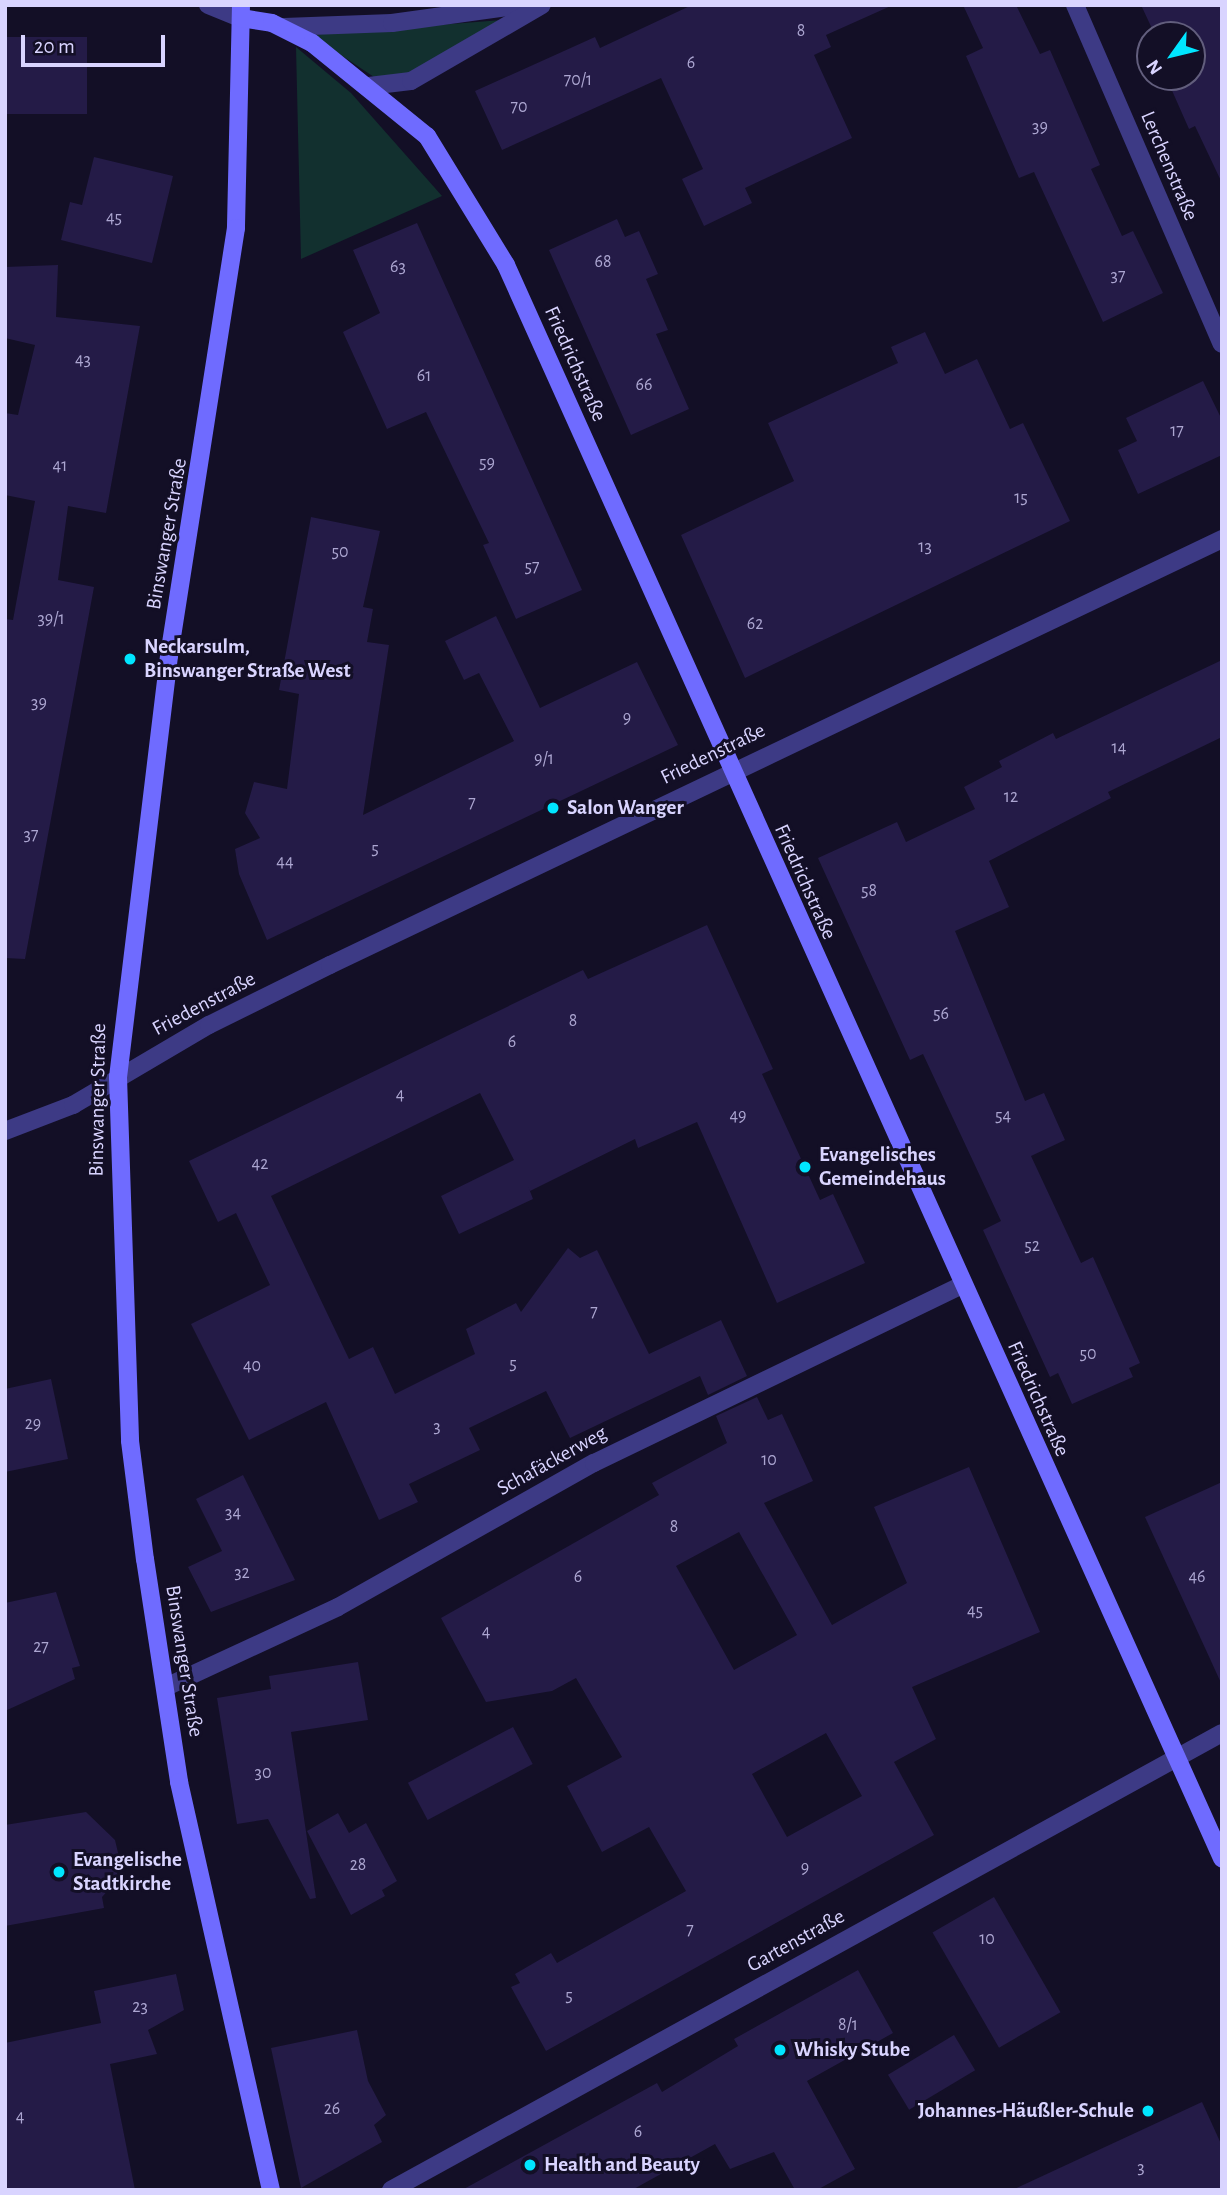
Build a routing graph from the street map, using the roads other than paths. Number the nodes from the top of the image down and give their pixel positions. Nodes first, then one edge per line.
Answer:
1 (208, 5) edge
2 (522, 5) edge
3 (542, 5) edge
4 (1074, 5) edge
5 (241, 12) edge
6 (284, 27) junction
7 (369, 86) junction
8 (1222, 344) edge
9 (1222, 539) edge
10 (730, 771) junction
11 (118, 1077) junction
12 (5, 1131) edge
13 (962, 1285) junction
14 (169, 1686) junction
15 (1222, 1733) edge
16 (1176, 1758) junction
17 (1222, 1858) edge
18 (271, 2190) edge
19 (391, 2190) edge

1 - 5 street
2 - 6 street
3 - 7 street
4 - 8 street, Lerchenstraße
5 - 6 main road, Friedrichstraße
5 - 11 main road, Binswanger Straße
6 - 7 main road, Friedrichstraße
7 - 10 main road, Friedrichstraße
9 - 10 street, Friedenstraße
10 - 11 street, Friedenstraße
10 - 13 main road, Friedrichstraße
11 - 12 street, Friedenstraße
11 - 14 main road, Binswanger Straße
13 - 14 street, Schafäckerweg
13 - 16 main road, Friedrichstraße
14 - 18 main road, Binswanger Straße
15 - 16 street, Gartenstraße
16 - 17 main road, Friedrichstraße
16 - 19 street, Gartenstraße

